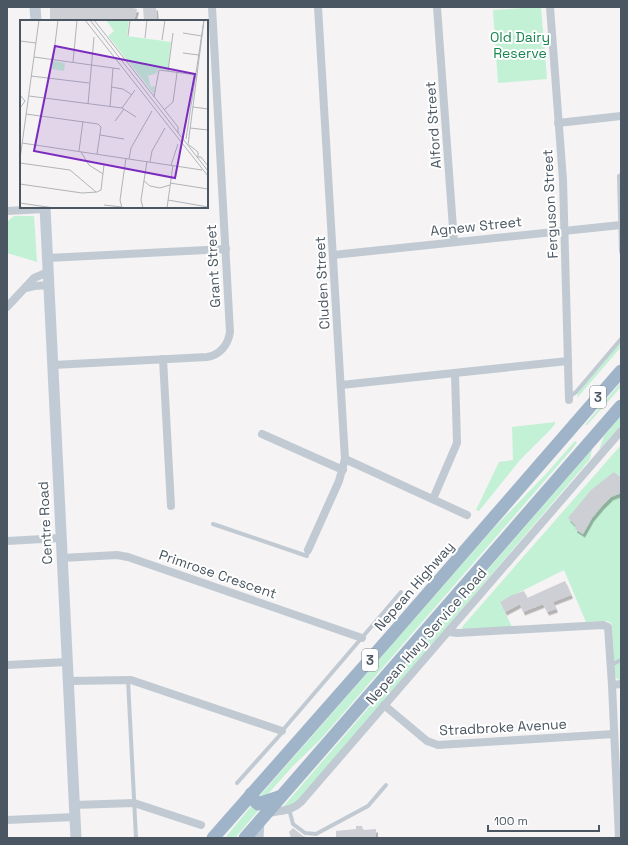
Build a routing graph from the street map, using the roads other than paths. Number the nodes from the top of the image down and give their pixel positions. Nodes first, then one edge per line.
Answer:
1 (35, 7) edge
2 (212, 7) edge
3 (318, 7) edge
4 (437, 7) edge
5 (550, 7) edge
6 (36, 20) edge
7 (621, 116) edge
8 (558, 123) junction
9 (621, 175) edge
10 (45, 208) edge
11 (7, 210) edge
12 (621, 225) edge
13 (564, 230) junction
14 (454, 242) junction
15 (226, 249) junction
16 (621, 252) edge
17 (333, 255) junction
18 (48, 258) junction
19 (48, 272) junction
20 (49, 285) junction
21 (25, 288) junction
22 (7, 307) edge
23 (621, 339) edge
24 (163, 359) junction
25 (568, 361) junction
26 (53, 365) junction
27 (621, 371) edge
28 (455, 373) junction
29 (341, 385) junction
30 (569, 398) joint
31 (621, 406) edge
32 (576, 423) junction
33 (621, 431) edge
34 (262, 434) dead end
35 (592, 438) junction
36 (345, 459) junction
37 (596, 459) junction
38 (343, 470) junction
39 (433, 499) junction
40 (171, 506) dead end
41 (467, 514) dead end
42 (213, 524) dead end
43 (61, 538) junction
44 (7, 541) edge
45 (308, 550) joint
46 (62, 558) junction
47 (401, 592) dead end
48 (449, 632) junction
49 (362, 638) junction
50 (621, 660) edge
51 (67, 662) junction
52 (611, 664) junction
53 (7, 665) edge
54 (128, 680) junction
55 (68, 681) junction
56 (621, 684) edge
57 (612, 685) junction
58 (384, 705) junction
59 (282, 731) junction
60 (614, 734) junction
61 (237, 783) dead end
62 (386, 785) dead end
63 (251, 794) junction
64 (281, 796) junction
65 (134, 802) junction
66 (74, 805) junction
67 (289, 810) junction
68 (75, 817) junction
69 (262, 818) junction
70 (7, 820) edge
71 (201, 825) dead end
72 (76, 838) edge
73 (136, 838) edge
74 (213, 838) edge
75 (245, 838) edge
76 (258, 838) edge
77 (619, 838) edge

1 - 6 main road
2 - 15 street, Grant Street
3 - 17 street, Cluden Street
4 - 14 street, Alford Street
5 - 8 street, Ferguson Street
7 - 8 street
8 - 13 street, Ferguson Street
9 - 12 lane
10 - 11 street
10 - 18 main road, Centre Road
12 - 13 street, Agnew Street
12 - 16 lane
13 - 14 street, Agnew Street
13 - 25 street, Ferguson Street
14 - 17 street, Agnew Street
15 - 18 street
15 - 24 street, Grant Street
17 - 29 street, Cluden Street
18 - 19 main road, Centre Road
19 - 20 main road, Centre Road
19 - 21 street
20 - 21 street
20 - 26 main road, Centre Road
21 - 22 street
23 - 30 lane
24 - 26 street
24 - 40 street
25 - 28 street
25 - 30 street, Ferguson Street
26 - 43 main road, Centre Road
27 - 32 highway, Nepean Highway / 3
28 - 29 street
28 - 39 street
29 - 36 street, Cluden Street
31 - 35 highway, 3
32 - 35 highway
32 - 63 highway, Nepean Highway / 3
33 - 37 street, Nepean Hwy Service Road
34 - 38 street
35 - 37 street
35 - 64 highway, 3
36 - 38 street, Cluden Street
36 - 39 street
37 - 48 street, Nepean Hwy Service Road
38 - 45 street, Cluden Street
39 - 41 street
42 - 45 lane
43 - 44 street
43 - 46 main road, Centre Road
46 - 49 street, Primrose Crescent
46 - 51 main road, Centre Road
47 - 49 lane
48 - 52 street
48 - 58 street, Nepean Hwy Service Road
49 - 59 lane
50 - 52 lane
51 - 53 street
51 - 55 main road, Centre Road
52 - 57 street
54 - 55 street
54 - 59 street
54 - 65 lane
55 - 66 main road, Centre Road
56 - 57 street
57 - 60 street
58 - 60 street, Stradbroke Avenue
58 - 67 street, Nepean Hwy Service Road
59 - 61 lane
60 - 77 street
62 - 67 lane
63 - 64 highway
63 - 74 highway, Nepean Highway / 3
64 - 69 highway, 3
65 - 66 street
65 - 71 street
65 - 73 lane
66 - 68 main road, Centre Road
67 - 69 street, Nepean Hwy Service Road
68 - 70 street
68 - 72 main road, Centre Road
69 - 75 highway, 3
69 - 76 main road

